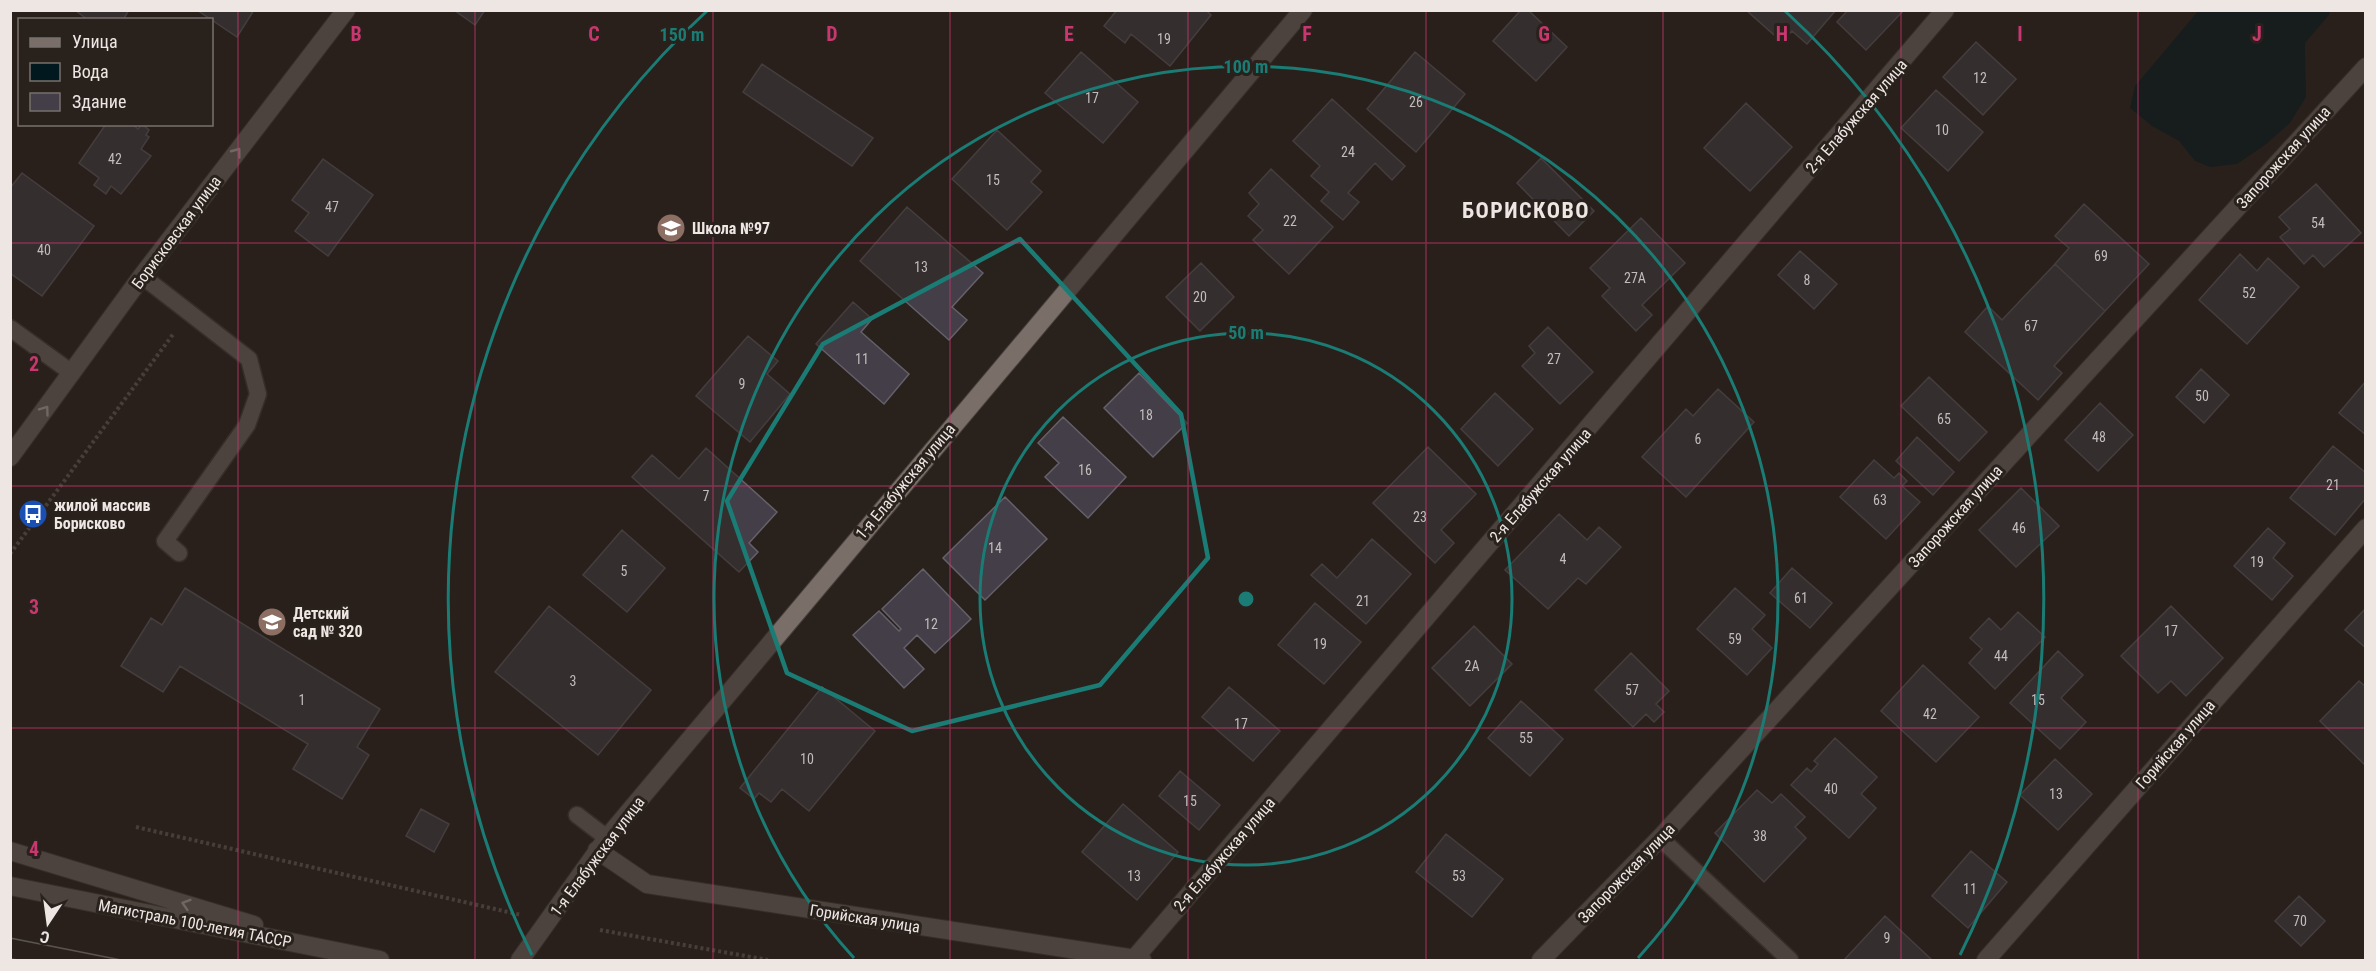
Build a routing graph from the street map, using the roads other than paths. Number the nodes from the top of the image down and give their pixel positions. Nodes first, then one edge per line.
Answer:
1 (345, 10) edge
2 (1303, 10) edge
3 (1945, 10) edge
4 (2366, 67) edge
5 (142, 276) junction
6 (10, 328) edge
7 (72, 373) junction
8 (10, 457) edge
9 (2366, 528) edge
10 (179, 553) dead end
11 (577, 816) dead end
12 (1660, 838) junction
13 (602, 844) junction
14 (10, 852) edge
15 (10, 886) edge
16 (371, 959) edge
17 (520, 960) edge
18 (1138, 960) edge
19 (1541, 960) edge
20 (1790, 960) edge
21 (1986, 960) edge

5 -> 1 street, Борисковская улица
2 - 13 street, 1-я Елабужская улица
3 - 18 street, 2-я Елабужская улица
4 - 12 street, Запорожская улица
5 - 7 street, Борисковская улица
5 - 10 lane
6 - 7 lane
8 -> 7 street, Борисковская улица
9 - 21 street, Горийская улица
11 - 13 lane
12 - 19 street, Запорожская улица
12 - 20 lane
13 - 17 street, 1-я Елабужская улица
13 - 18 street, Горийская улица
16 -> 14 street
15 - 16 street, Магистраль 100-летия ТАССР

